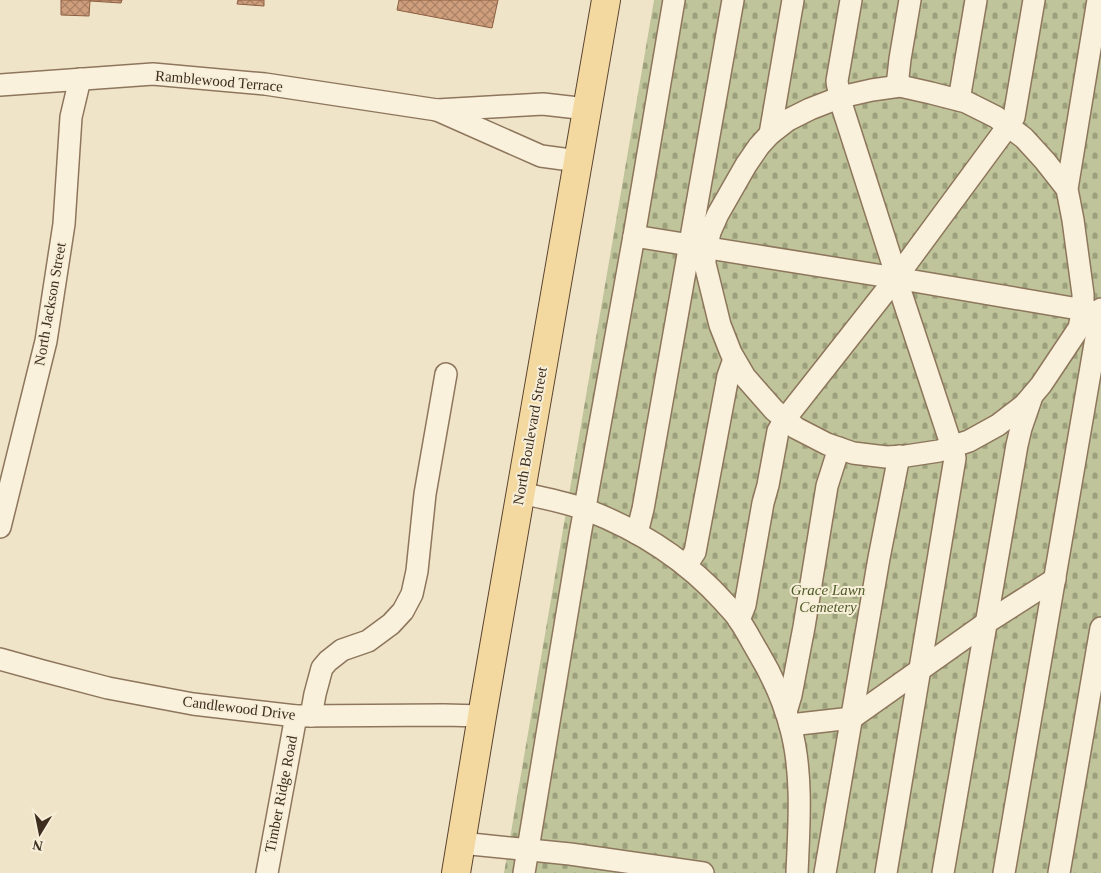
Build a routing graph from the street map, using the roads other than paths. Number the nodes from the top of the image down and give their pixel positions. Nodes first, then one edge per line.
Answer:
1 (606, 0) edge
2 (674, 0) edge
3 (733, 0) edge
4 (793, 0) edge
5 (851, 0) edge
6 (910, 0) edge
7 (976, 0) edge
8 (1034, 0) edge
9 (1098, 0) edge
10 (80, 79) junction
11 (0, 85) edge
12 (900, 86) junction
13 (841, 97) junction
14 (959, 100) junction
15 (587, 109) junction
16 (437, 110) junction
17 (1008, 126) junction
18 (770, 134) junction
19 (578, 161) junction
20 (1066, 189) junction
21 (634, 236) junction
22 (698, 246) junction
23 (896, 278) junction
24 (1096, 311) edge
25 (734, 359) junction
26 (446, 374) dead end
27 (1033, 394) junction
28 (785, 419) junction
29 (952, 447) junction
30 (839, 448) junction
31 (899, 456) junction
32 (521, 493) junction
33 (585, 509) junction
34 (0, 527) edge
35 (637, 533) junction
36 (686, 566) junction
37 (1055, 579) junction
38 (739, 620) junction
39 (986, 623) junction
40 (1101, 628) edge
41 (0, 659) edge
42 (920, 669) junction
43 (304, 716) junction
44 (482, 716) junction
45 (852, 718) junction
46 (788, 719) junction
47 (461, 843) junction
48 (528, 849) junction
49 (586, 865) edge
50 (646, 869) edge
51 (267, 873) edge
52 (456, 873) edge
53 (524, 873) edge
54 (704, 873) edge
55 (797, 873) edge
56 (825, 873) edge
57 (886, 873) edge
58 (943, 873) edge
59 (1004, 873) edge
60 (1059, 873) edge

1 - 15 main road, North Boulevard Street
2 - 21 street
3 - 22 street
4 - 18 street
5 - 13 street
6 - 12 street
7 - 14 street
8 - 17 street
9 - 20 street
10 - 11 street, Ramblewood Terrace
10 - 16 street, Ramblewood Terrace
10 - 34 street, North Jackson Street
12 - 13 street
12 - 14 street
13 - 18 street
13 - 23 street
14 - 17 street
15 - 16 street, Ramblewood Terrace
15 - 19 main road, North Boulevard Street
16 - 19 street, Ramblewood Terrace
17 - 20 street
17 - 23 street
18 - 22 street
19 - 32 main road, North Boulevard Street
20 - 24 street
21 - 22 street
21 - 33 street
22 - 23 street
22 - 25 street
22 - 35 street
23 - 24 street
23 - 28 street
23 - 29 street
24 - 27 street
24 - 37 street
25 - 28 street
25 - 36 street
26 - 43 street, Timber Ridge Road
27 - 29 street
27 - 39 street
28 - 30 street
28 - 38 street
29 - 31 street
29 - 42 street
30 - 31 street
30 - 46 street
31 - 45 street
32 - 33 street
32 - 44 main road, North Boulevard Street
33 - 35 street
33 - 48 street
35 - 36 street
36 - 38 street
37 - 39 street
37 - 59 street
38 - 46 street
39 - 42 street
39 - 58 street
40 - 60 street
41 - 43 street, Candlewood Drive
42 - 45 street
42 - 57 street
43 - 44 street, Candlewood Drive
43 - 51 street, Timber Ridge Road
44 - 47 main road, North Boulevard Street
45 - 46 street
45 - 56 street
46 - 55 street
47 - 48 street
47 - 52 main road, North Boulevard Street
48 - 49 street
48 - 53 street
49 - 50 street
50 - 54 street

